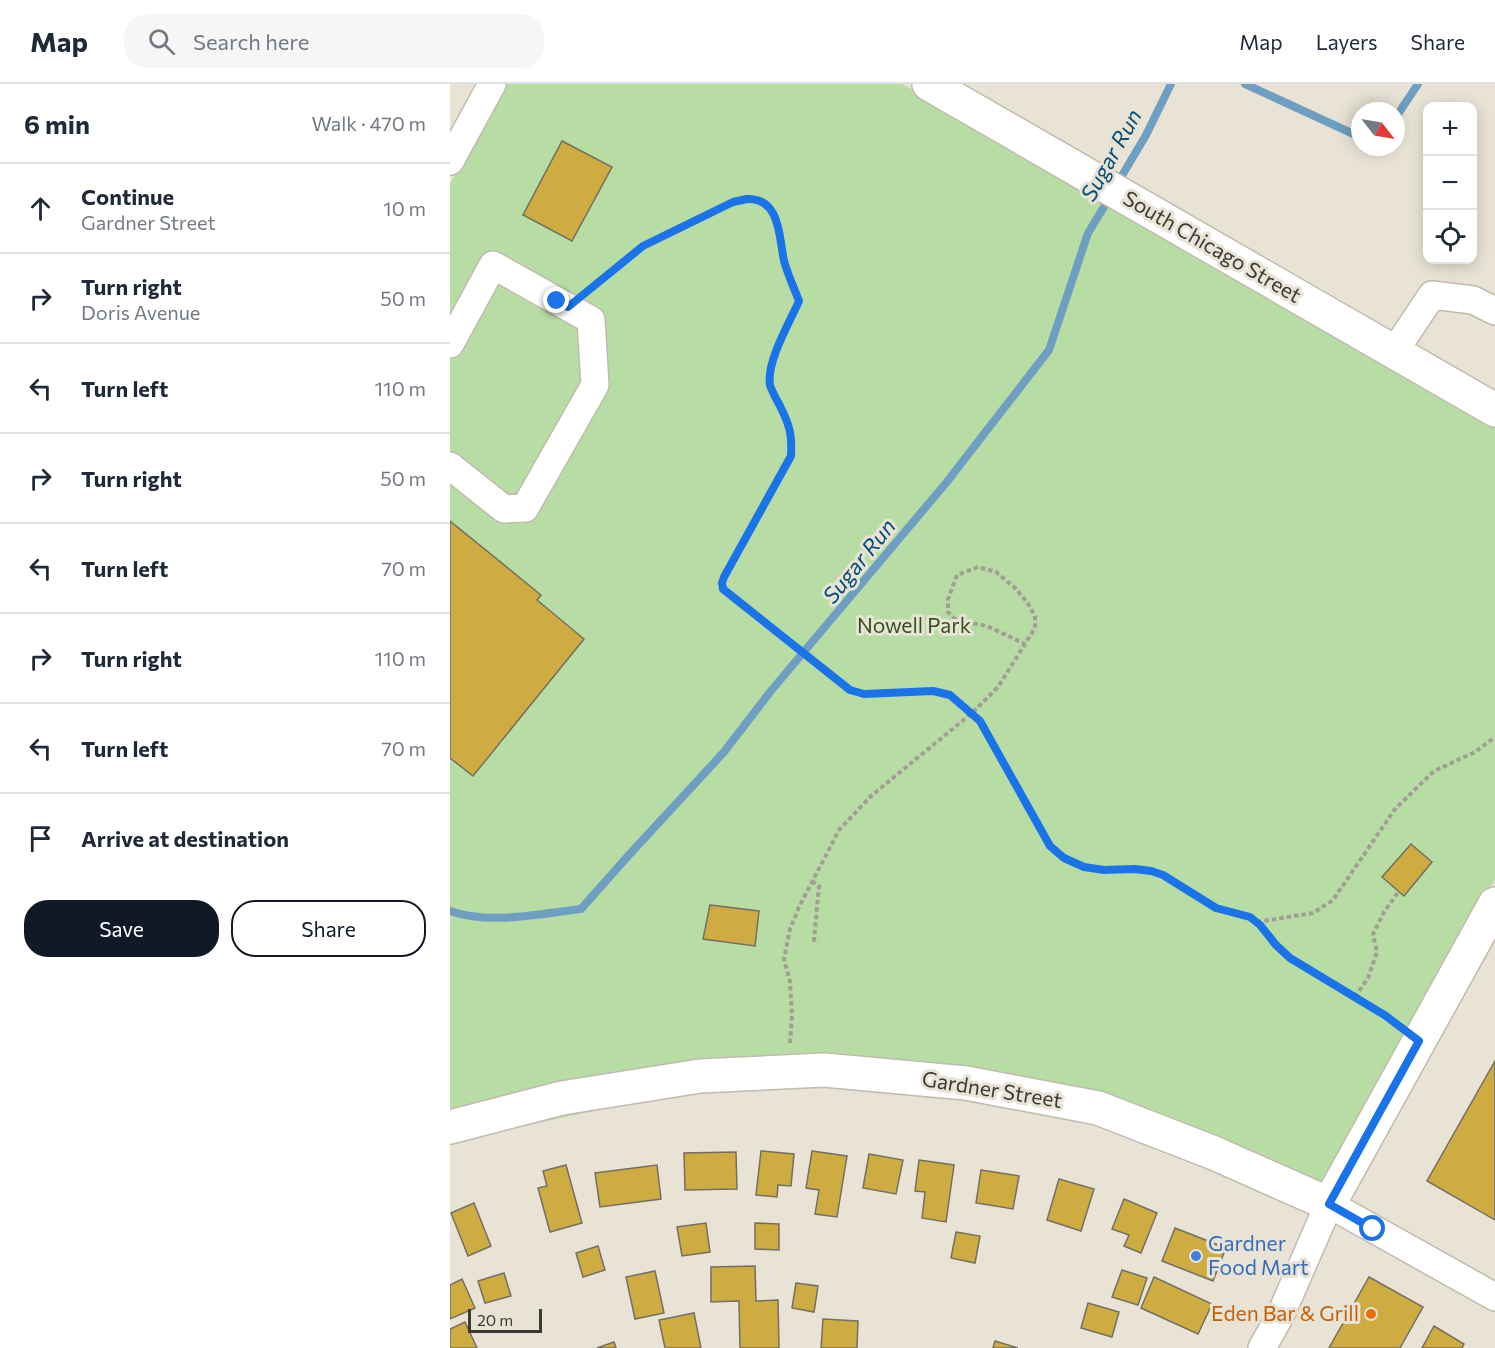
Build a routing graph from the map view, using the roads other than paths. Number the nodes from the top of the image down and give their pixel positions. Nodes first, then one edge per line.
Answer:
1 (492, 84) edge
2 (929, 84) edge
3 (450, 161) edge
4 (1495, 311) edge
5 (450, 344) edge
6 (1394, 352) junction
7 (1495, 410) edge
8 (450, 466) edge
9 (1491, 921) edge
10 (450, 1127) edge
11 (1329, 1204) junction
12 (1495, 1297) edge
13 (1262, 1348) edge

1 - 3 street
2 - 6 main road, South Chicago Street
4 - 6 street
5 - 8 street
6 - 7 main road, South Chicago Street
9 - 11 main road
10 - 11 main road, Gardner Street
11 - 12 street, Gardner Street
11 - 13 street

